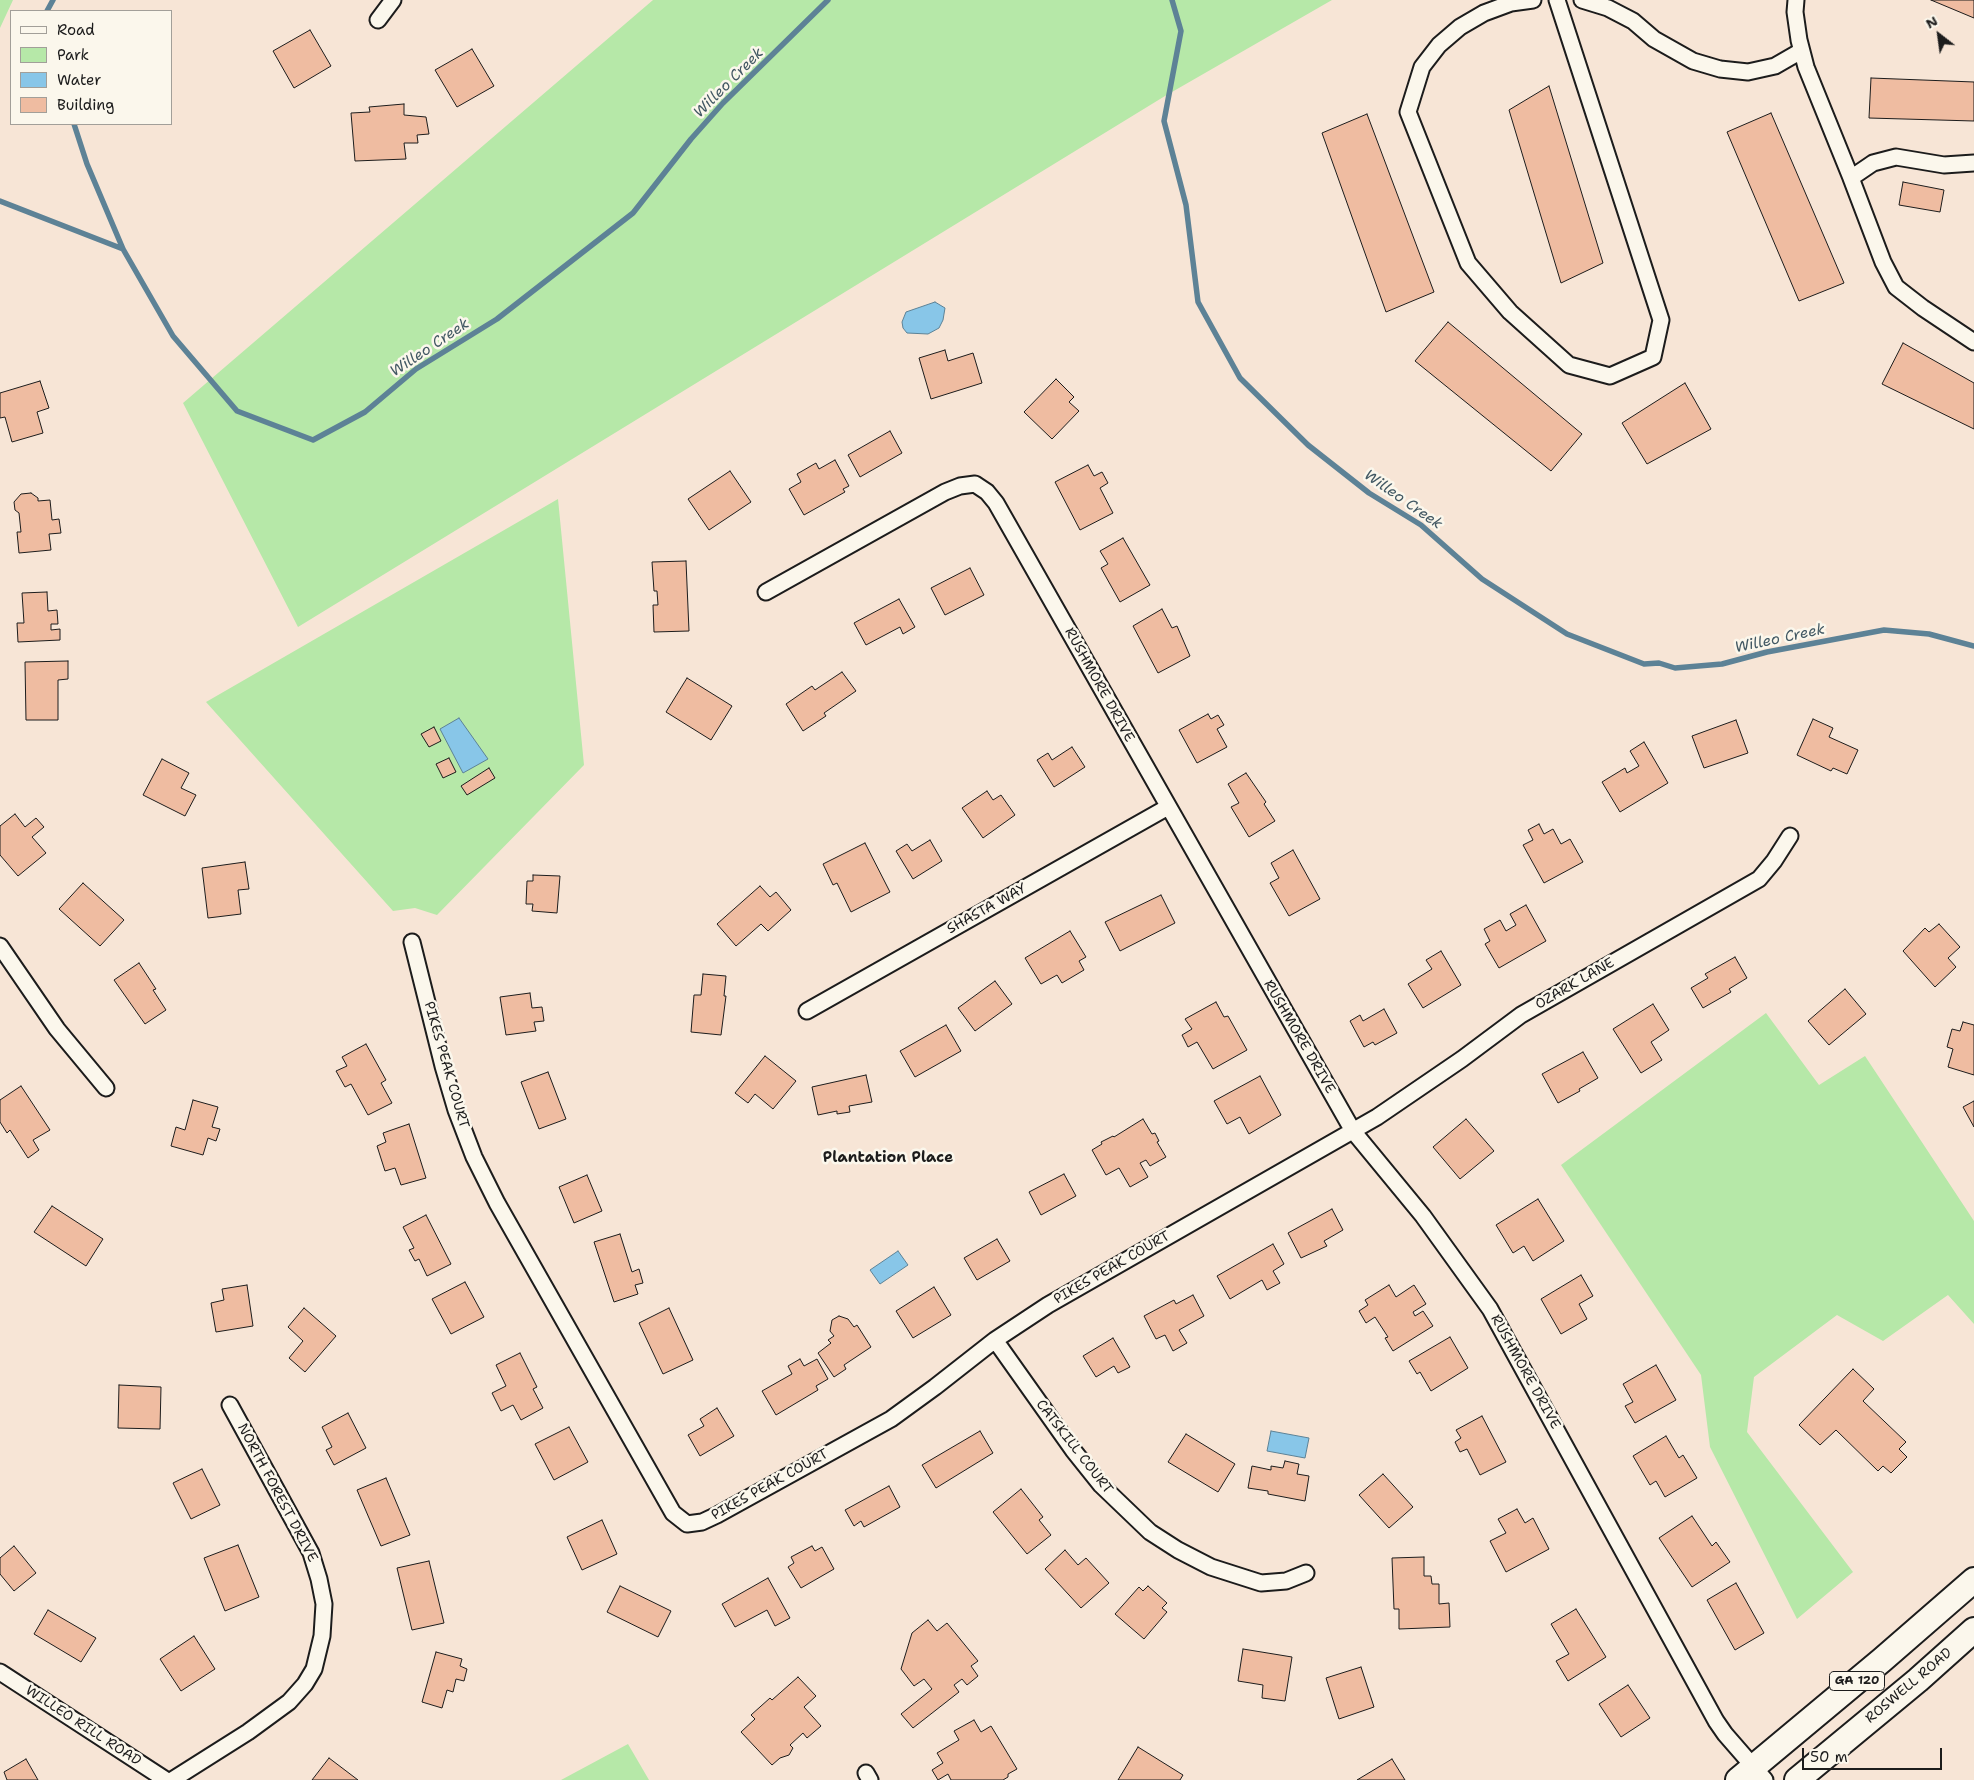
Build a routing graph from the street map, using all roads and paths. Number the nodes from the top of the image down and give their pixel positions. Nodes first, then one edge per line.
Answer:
1 (393, 0) edge
2 (1533, 0) edge
3 (1557, 0) edge
4 (1582, 0) edge
5 (1796, 0) edge
6 (378, 20) dead end
7 (1801, 51) junction
8 (1974, 163) edge
9 (1851, 178) junction
10 (1974, 342) edge
11 (766, 592) dead end
12 (1168, 807) junction
13 (1790, 836) dead end
14 (412, 942) dead end
15 (0, 946) edge
16 (807, 1011) dead end
17 (106, 1088) dead end
18 (1353, 1131) junction
19 (994, 1340) junction
20 (230, 1405) dead end
21 (1306, 1573) dead end
22 (1974, 1580) edge
23 (1974, 1630) edge
24 (0, 1672) edge
25 (1752, 1776) edge
26 (166, 1780) edge
27 (172, 1780) edge
28 (1797, 1780) edge

1 - 6 street
2 - 3 street
4 - 7 street
5 - 7 street
7 - 9 street
8 - 9 street
9 - 10 street
11 - 12 street, RUSHMORE DRIVE
12 - 16 street, SHASTA WAY
12 - 18 street, RUSHMORE DRIVE
13 - 18 street, OZARK LANE
14 - 19 street, PIKES PEAK COURT
15 - 17 street
18 - 19 street, PIKES PEAK COURT
18 - 25 street, RUSHMORE DRIVE
19 - 21 street, CATSKILL COURT
20 - 27 street, NORTH FOREST DRIVE
22 - 25 highway, GA 120
23 - 28 highway, ROSWELL ROAD / GA 120
24 - 26 street, WILLEO RILL ROAD

